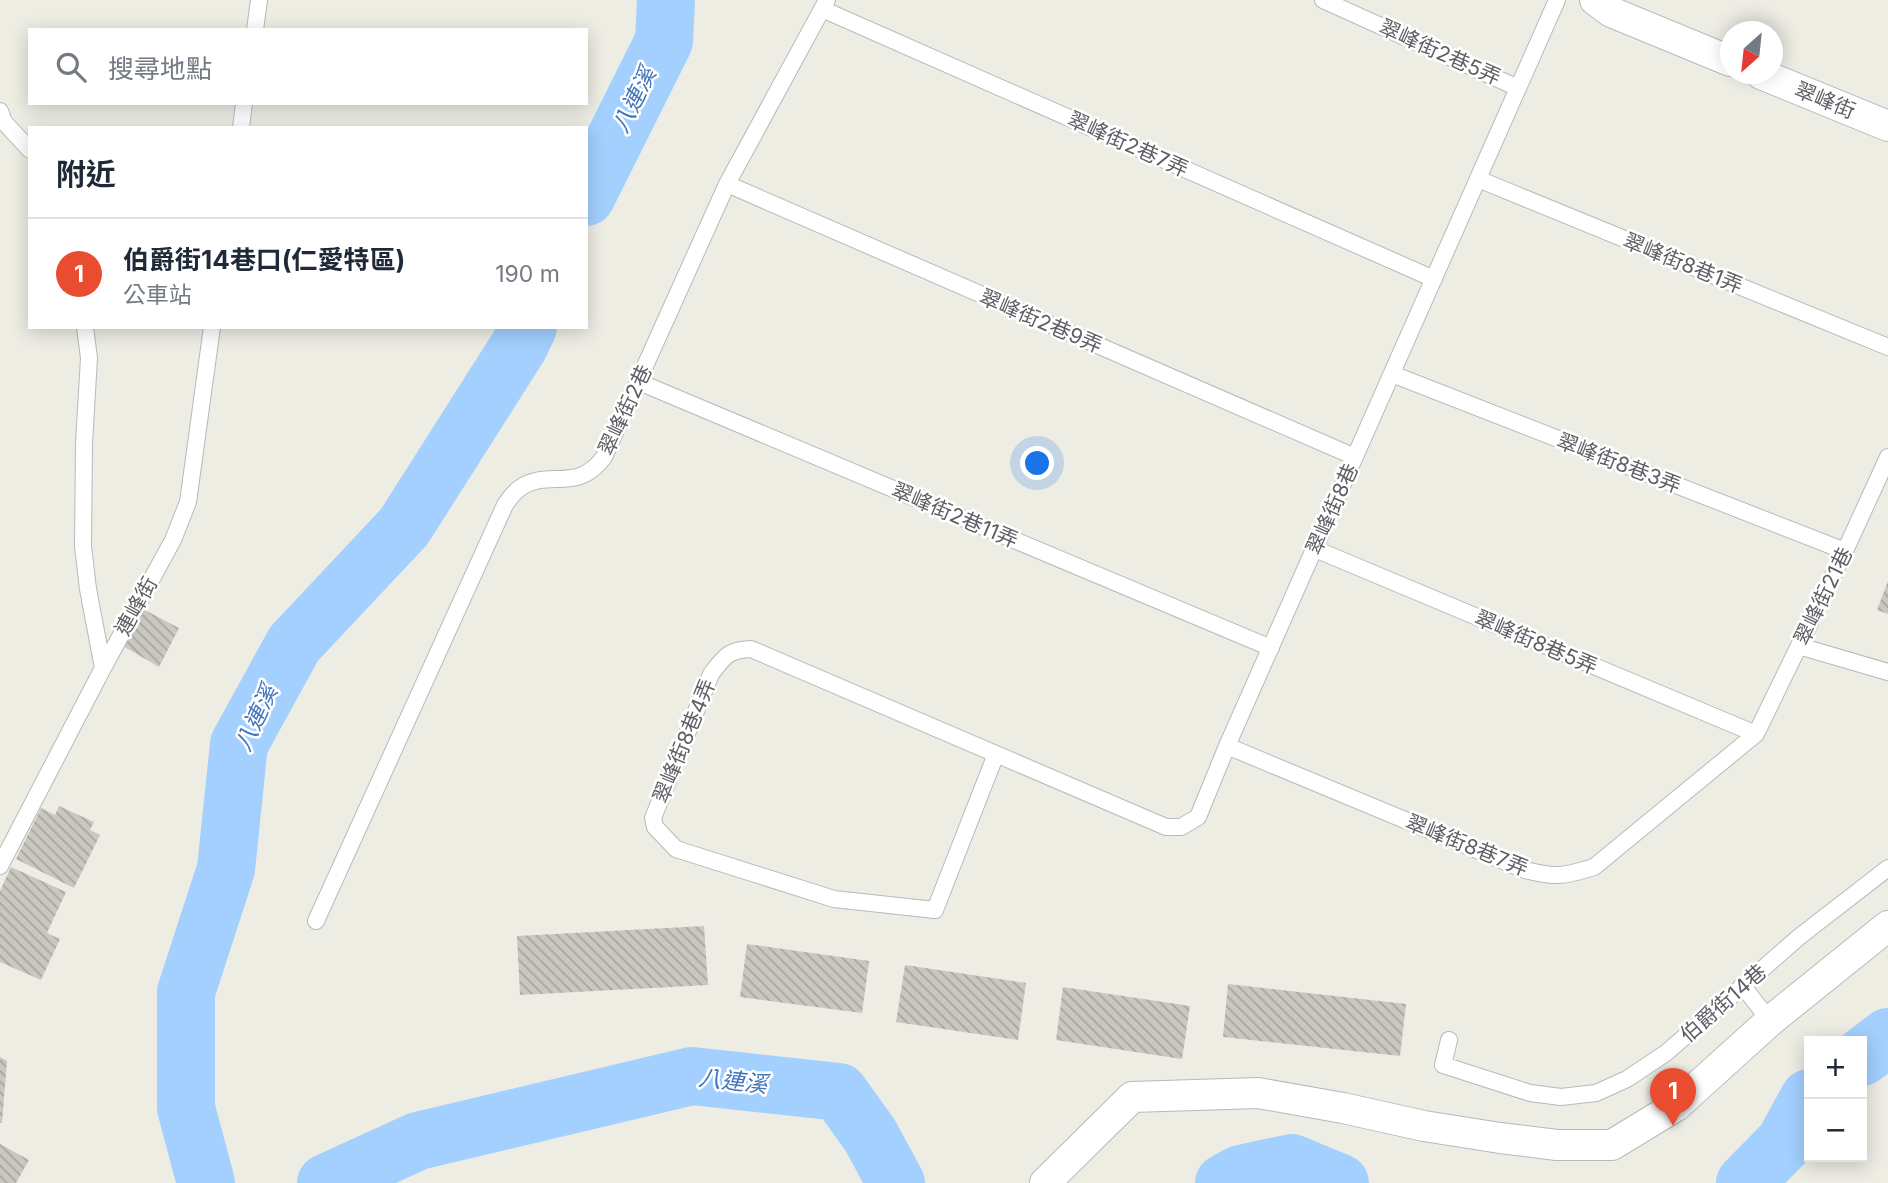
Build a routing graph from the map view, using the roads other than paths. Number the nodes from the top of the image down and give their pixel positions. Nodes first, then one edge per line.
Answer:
1 (259, 0) edge
2 (1323, 0) edge
3 (1557, 0) edge
4 (1595, 0) edge
5 (824, 5) edge
6 (254, 28) edge
7 (1720, 57) edge
8 (1783, 83) edge
9 (1518, 88) junction
10 (244, 105) edge
11 (0, 111) edge
12 (241, 126) edge
13 (1888, 126) edge
14 (28, 148) edge
15 (1478, 179) junction
16 (727, 184) junction
17 (1434, 279) junction
18 (85, 329) edge
19 (212, 329) edge
20 (1888, 347) edge
21 (1392, 374) junction
22 (639, 382) junction
23 (1355, 457) junction
24 (1887, 464) edge
25 (1315, 549) junction
26 (1845, 551) junction
27 (1799, 646) junction
28 (1270, 648) junction
29 (103, 667) junction
30 (1888, 672) edge
31 (1756, 734) junction
32 (1227, 746) junction
33 (996, 754) junction
34 (0, 866) edge
35 (1888, 868) edge
36 (316, 921) dead end
37 (1888, 926) edge
38 (1742, 985) junction
39 (1770, 1021) junction
40 (1449, 1040) dead end
41 (1045, 1183) edge

1 - 6 lane
2 - 9 lane, 翠峰街2巷5弄
3 - 9 lane, 翠峰街8巷
4 - 7 street
5 - 16 lane, 翠峰街2巷
5 - 17 lane, 翠峰街2巷7弄
8 - 13 street, 翠峰街
9 - 15 lane, 翠峰街8巷
10 - 12 lane
11 - 14 lane
15 - 17 lane, 翠峰街8巷
15 - 20 lane, 翠峰街8巷1弄
16 - 22 lane, 翠峰街2巷
16 - 23 lane, 翠峰街2巷9弄
17 - 21 lane, 翠峰街8巷
18 - 29 lane
19 - 29 lane, 連峰街
21 - 23 lane, 翠峰街8巷
21 - 26 lane, 翠峰街8巷3弄
22 - 28 lane, 翠峰街2巷11弄
22 - 36 lane, 翠峰街2巷
23 - 25 lane, 翠峰街8巷
24 - 26 lane, 翠峰街21巷
25 - 28 lane, 翠峰街8巷
25 - 31 lane, 翠峰街8巷5弄
26 - 27 lane, 翠峰街21巷
27 - 30 lane
27 - 31 lane, 翠峰街21巷
28 - 32 lane, 翠峰街8巷
29 - 34 lane, 連峰街
31 - 32 lane, 翠峰街8巷7弄
32 - 33 lane, 翠峰街8巷
33 - 33 lane, 翠峰街8巷4弄
35 - 38 lane, 伯爵街14巷
37 - 39 street
38 - 39 lane
38 - 40 lane, 伯爵街14巷
39 - 41 street

